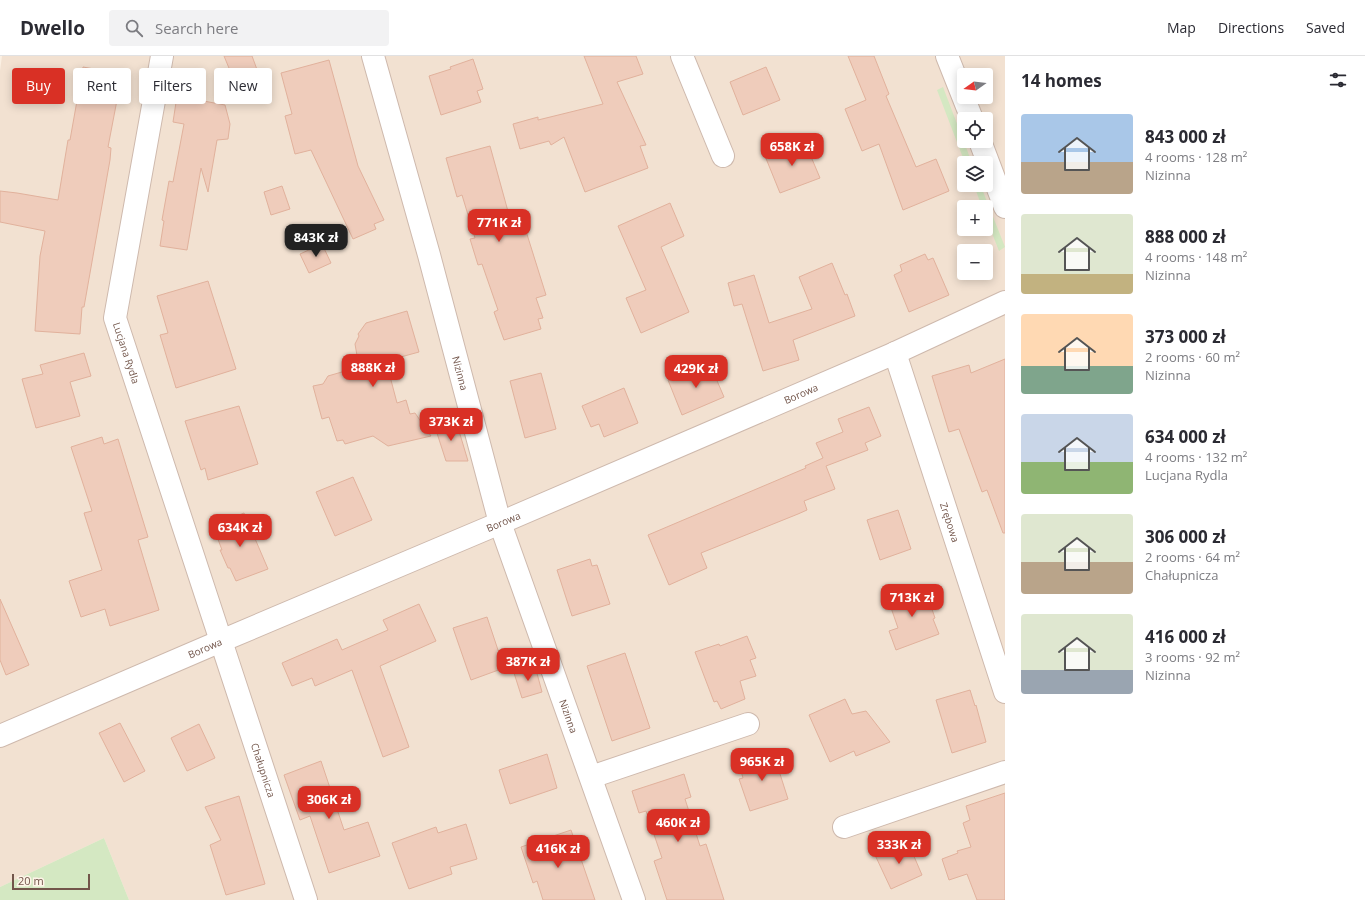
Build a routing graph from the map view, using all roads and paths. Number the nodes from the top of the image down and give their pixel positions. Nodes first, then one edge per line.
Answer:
1 (162, 56) edge
2 (374, 56) edge
3 (682, 56) edge
4 (947, 56) edge
5 (969, 112) edge
6 (983, 148) edge
7 (723, 156) dead end
8 (1005, 207) edge
9 (1005, 302) edge
10 (895, 353) junction
11 (500, 523) junction
12 (221, 641) junction
13 (1005, 692) edge
14 (748, 724) dead end
15 (0, 736) edge
16 (1005, 772) edge
17 (590, 776) junction
18 (844, 827) dead end
19 (306, 900) edge
20 (634, 900) edge

1 - 12 street, Lucjana Rydla
2 - 11 street, Nizinna
3 - 7 street
4 - 5 street
6 - 8 street
9 - 10 street, Borowa
10 - 11 street, Borowa
10 - 13 street, Zrębowa
11 - 12 street, Borowa
11 - 17 street, Nizinna
12 - 15 street, Borowa
12 - 19 street, Chałupnicza
14 - 17 street
16 - 18 street
17 - 20 street, Nizinna

